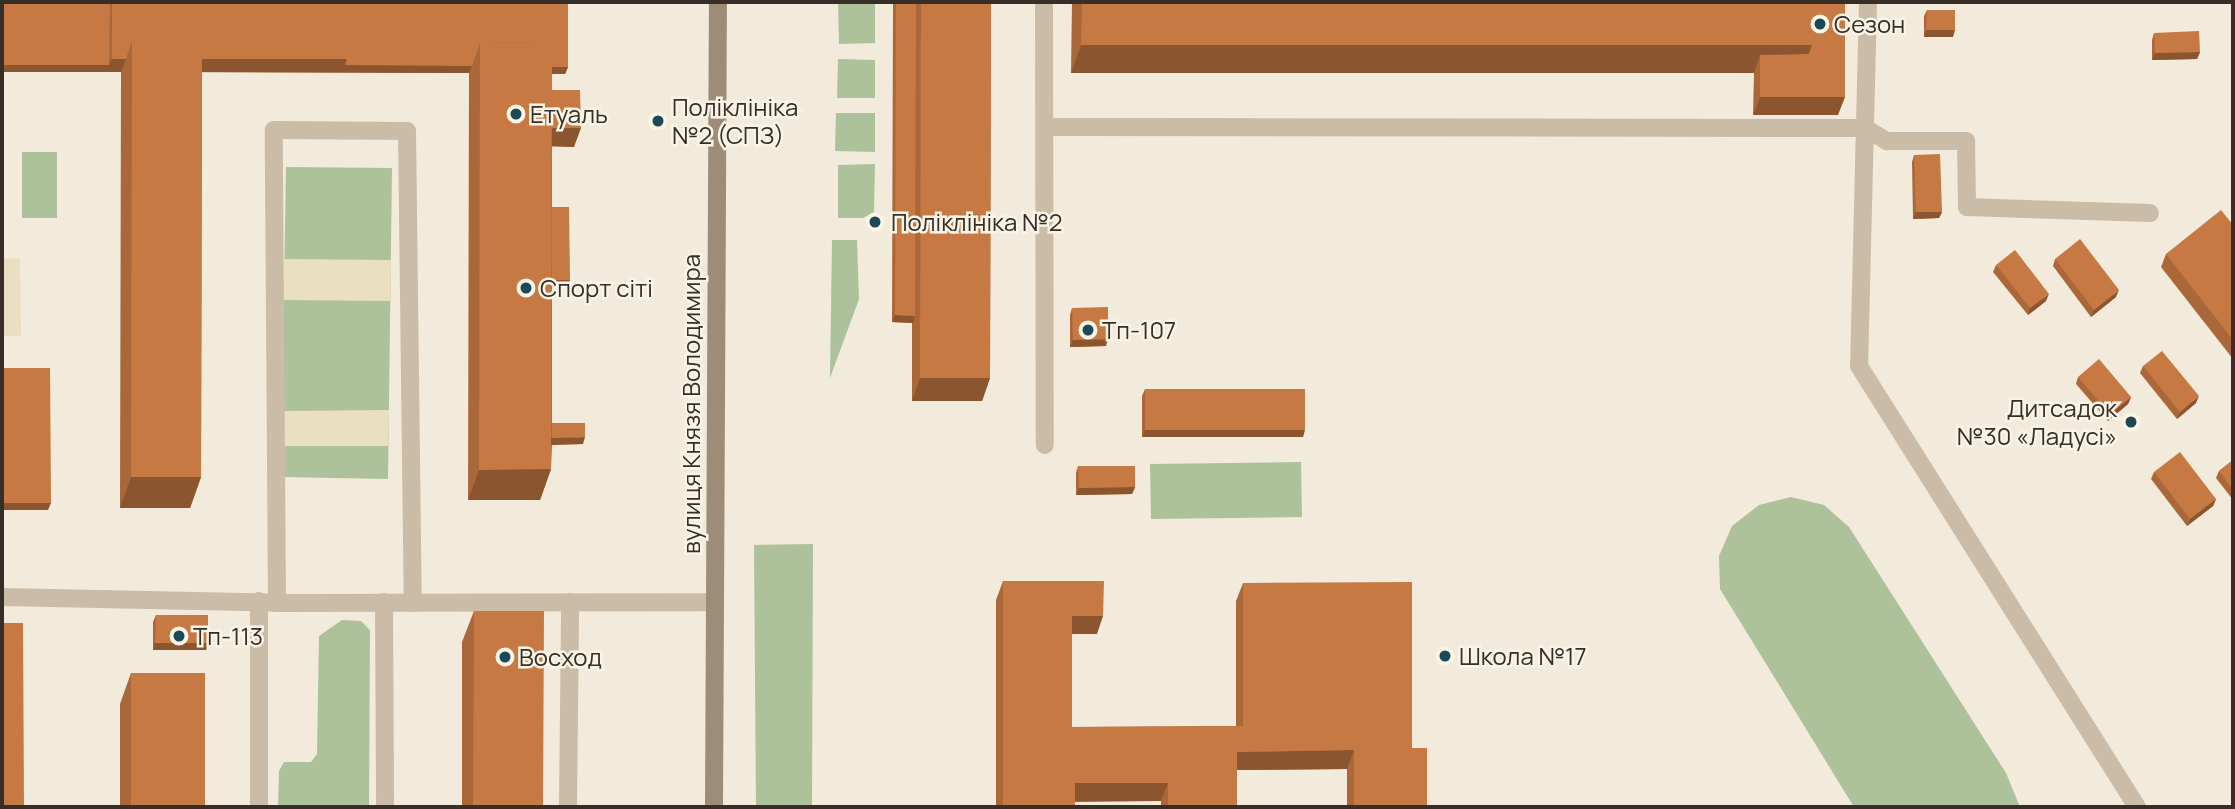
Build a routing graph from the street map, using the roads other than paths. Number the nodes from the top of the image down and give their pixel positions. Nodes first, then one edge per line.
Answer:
1 (718, 2) edge
2 (1044, 2) edge
3 (1868, 2) edge
4 (1045, 127) junction
5 (1865, 128) junction
6 (2150, 213) dead end
7 (1045, 445) dead end
8 (2, 597) edge
9 (268, 602) junction
10 (384, 602) junction
11 (570, 602) junction
12 (715, 602) junction
13 (412, 603) junction
14 (259, 807) edge
15 (385, 807) edge
16 (568, 807) edge
17 (714, 807) edge
18 (2137, 807) edge

1 - 12 main road, вулиця Князя Володимира
2 - 4 lane
3 - 5 lane
4 - 5 lane
4 - 7 lane
5 - 6 lane
5 - 18 lane
8 - 9 lane
9 - 10 lane
9 - 13 lane
9 - 14 lane
10 - 13 lane
10 - 15 lane
11 - 12 lane
11 - 13 lane
11 - 16 lane
12 - 17 main road, вулиця Князя Володимира

